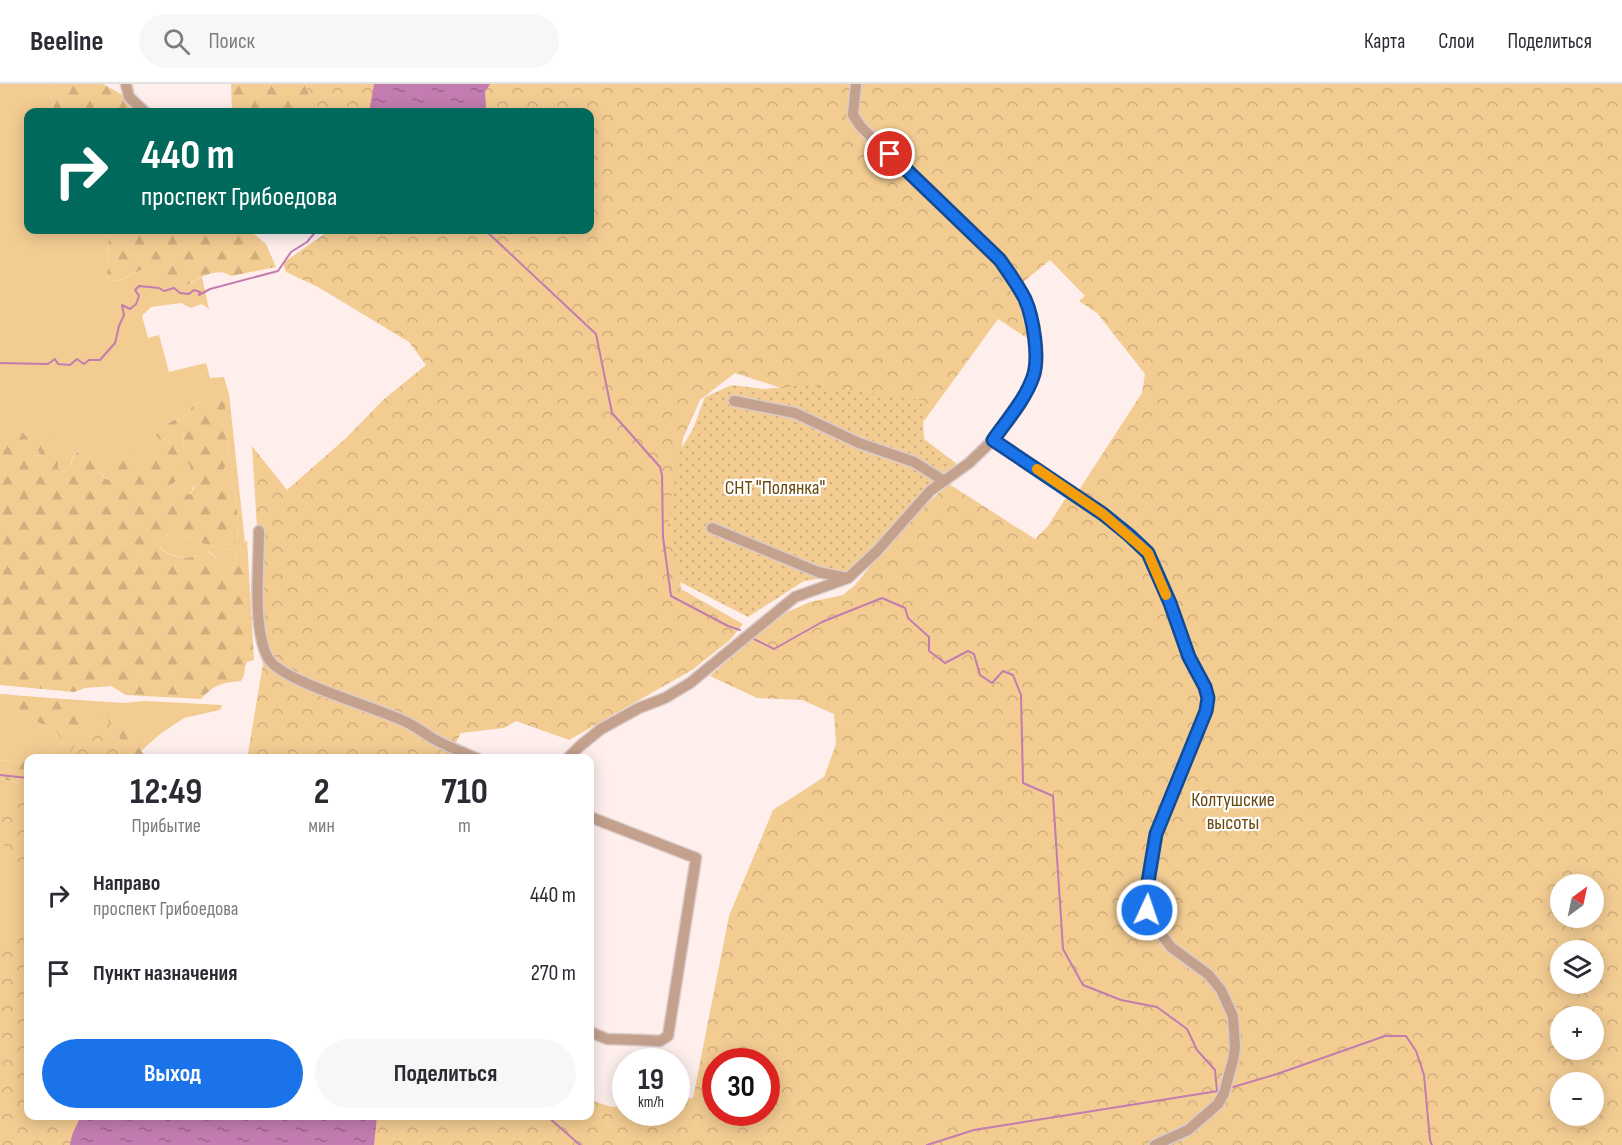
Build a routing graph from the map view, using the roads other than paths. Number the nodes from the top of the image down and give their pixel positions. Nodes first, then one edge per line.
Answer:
1 (126, 84) edge
2 (856, 84) edge
3 (141, 108) edge
4 (734, 401) dead end
5 (993, 440) junction
6 (944, 481) junction
7 (712, 528) dead end
8 (260, 531) dead end
9 (848, 578) junction
10 (467, 754) edge
11 (572, 754) edge
12 (594, 819) edge
13 (594, 1034) edge
14 (1155, 1145) edge

1 - 3 street
2 - 5 street
4 - 6 street
5 - 6 street
5 - 14 street
6 - 9 street
7 - 9 street
8 - 10 street
9 - 11 street
12 - 13 street

